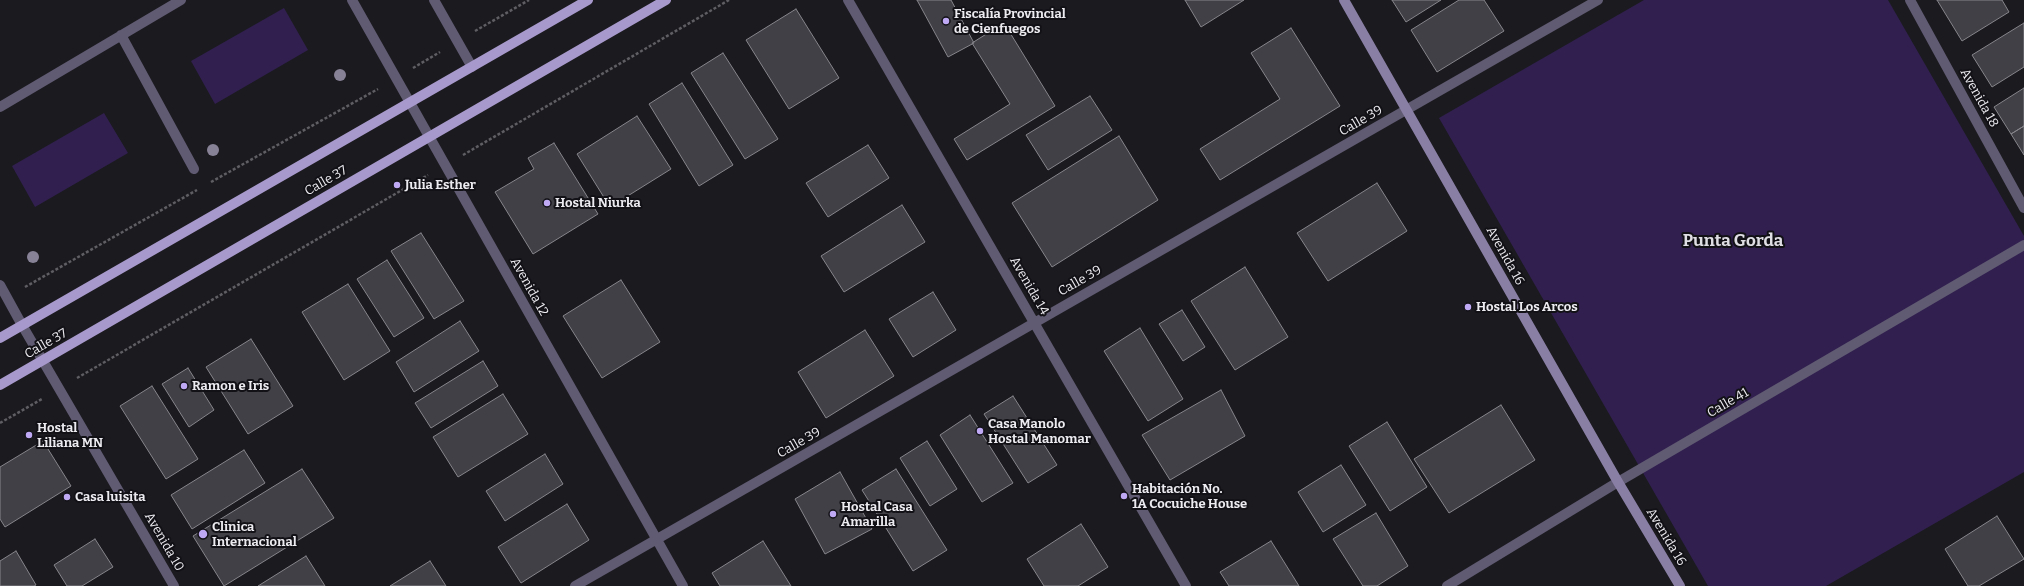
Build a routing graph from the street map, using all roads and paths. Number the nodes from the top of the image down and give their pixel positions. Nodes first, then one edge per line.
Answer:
1 (181, 0) edge
2 (352, 0) edge
3 (434, 0) edge
4 (529, 0) edge
5 (588, 0) edge
6 (666, 0) edge
7 (729, 0) edge
8 (848, 0) edge
9 (1344, 0) edge
10 (1598, 0) edge
11 (1910, 0) edge
12 (121, 35) junction
13 (457, 42) junction
14 (472, 67) junction
15 (396, 78) junction
16 (410, 102) junction
17 (0, 107) edge
18 (1408, 109) junction
19 (430, 137) junction
20 (445, 165) junction
21 (194, 169) dead end
22 (208, 184) dead end
23 (201, 188) dead end
24 (2024, 208) edge
25 (2024, 245) edge
26 (0, 285) edge
27 (6, 297) junction
28 (1034, 323) junction
29 (22, 325) junction
30 (0, 338) edge
31 (43, 360) junction
32 (0, 385) edge
33 (59, 388) junction
34 (0, 423) edge
35 (1618, 482) junction
36 (657, 539) junction
37 (174, 586) edge
38 (575, 586) edge
39 (683, 586) edge
40 (1186, 586) edge
41 (1447, 586) edge
42 (1680, 586) edge

1 - 12 street
2 - 15 street, Avenida 12
3 - 13 street
4 - 13 path
5 - 14 main road, Calle 37
6 - 19 main road, Calle 37
7 - 20 path
8 - 28 street, Avenida 14
9 - 18 street, Avenida 16
10 - 18 street, Calle 39
11 - 24 street, Avenida 18
12 - 17 street
12 - 21 street
13 - 14 street
13 - 15 path
14 - 16 main road, Calle 37
15 - 16 street, Avenida 12
15 - 22 path
16 - 19 street, Avenida 12
16 - 29 main road, Calle 37
18 - 28 street, Calle 39
18 - 35 street, Avenida 16
19 - 20 street, Avenida 12
19 - 31 main road, Calle 37
20 - 33 path
20 - 36 street, Avenida 12
23 - 27 path
25 - 35 street, Calle 41
26 - 27 street, Avenida 10
27 - 29 street, Avenida 10
28 - 36 street, Calle 39
28 - 40 street, Avenida 14
29 - 30 main road, Calle 37
29 - 31 street, Avenida 10
31 - 32 main road, Calle 37
31 - 33 street, Avenida 10
33 - 34 path
33 - 37 street, Avenida 10
35 - 41 street, Calle 41
35 - 42 street, Avenida 16
36 - 38 street, Calle 39
36 - 39 street, Avenida 12

